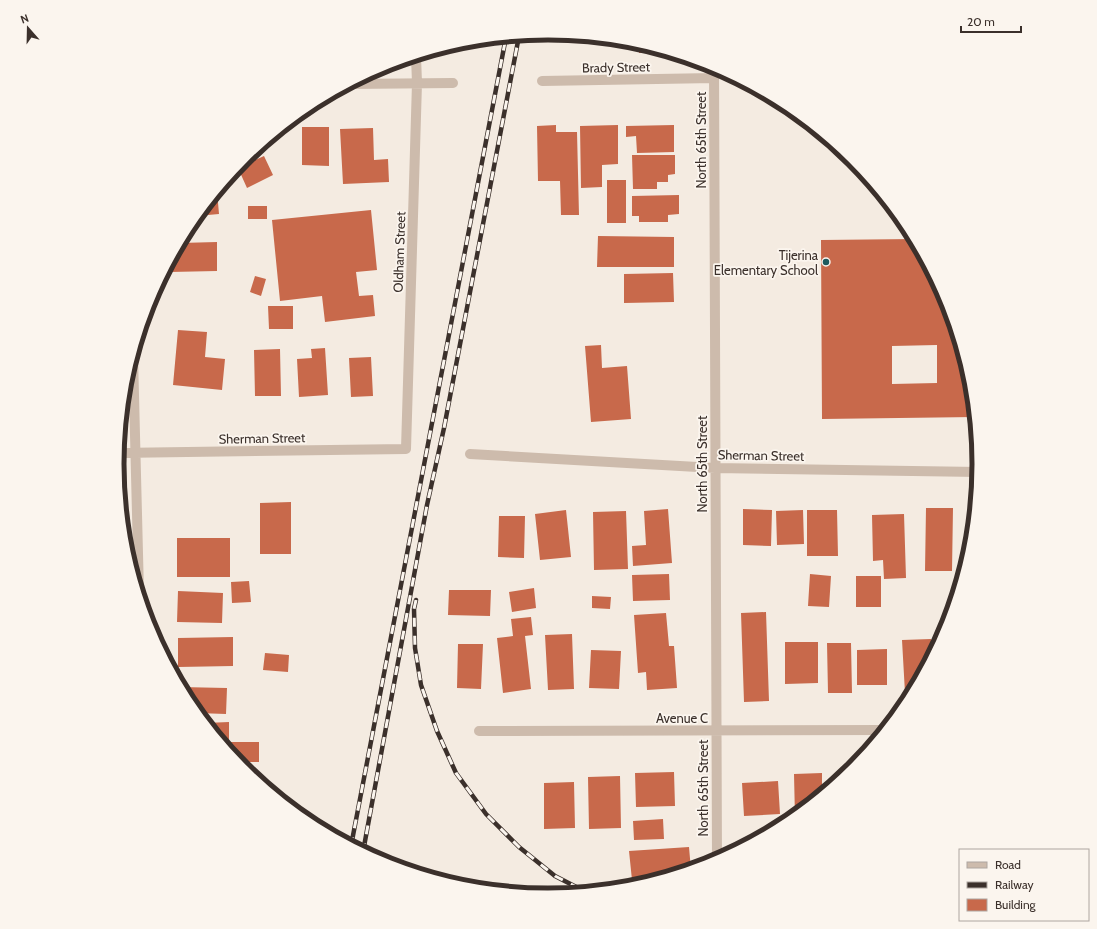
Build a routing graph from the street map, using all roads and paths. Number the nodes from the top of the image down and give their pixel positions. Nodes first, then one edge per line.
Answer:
1 (416, 62) edge
2 (714, 73) edge
3 (714, 78) junction
4 (542, 81) dead end
5 (453, 83) dead end
6 (361, 84) edge
7 (416, 84) junction
8 (133, 376) edge
9 (406, 449) joint
10 (124, 453) edge
11 (135, 453) junction
12 (470, 454) dead end
13 (715, 468) junction
14 (973, 472) edge
15 (139, 576) edge
16 (879, 730) edge
17 (479, 731) dead end
18 (716, 731) junction
19 (717, 854) edge

1 - 7 street, Oldham Street
2 - 3 street, North 65th Street
3 - 4 street, Brady Street
3 - 13 street, North 65th Street
5 - 7 street
6 - 7 street
7 - 9 street, Oldham Street
8 - 11 street
9 - 11 street, Sherman Street
10 - 11 street, Sherman Street
11 - 15 street
12 - 13 street, Sherman Street
13 - 14 street, Sherman Street
13 - 18 street, North 65th Street
16 - 18 street, Avenue C
17 - 18 street, Avenue C
18 - 19 street, North 65th Street

